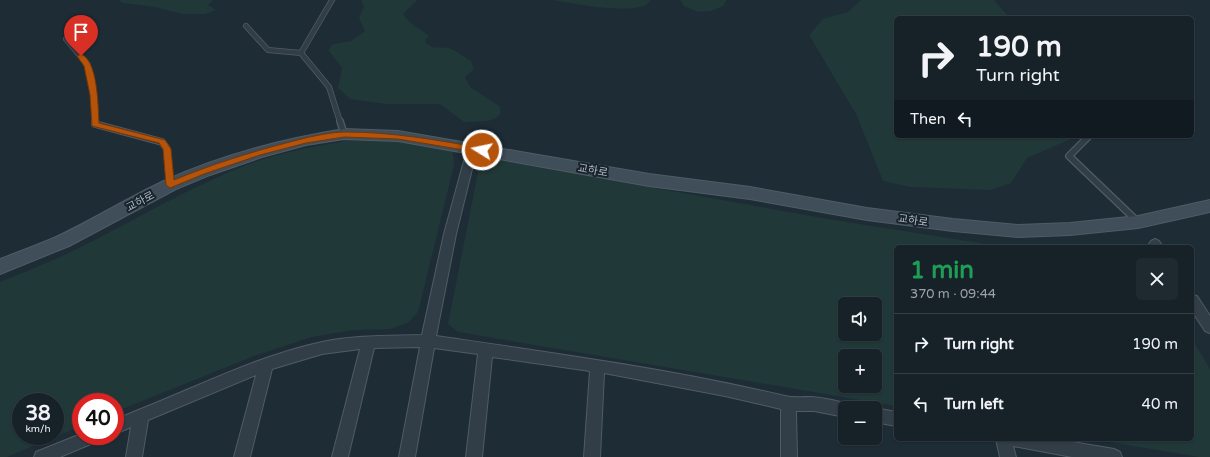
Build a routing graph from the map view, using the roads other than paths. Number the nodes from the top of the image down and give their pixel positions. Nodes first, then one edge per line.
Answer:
1 (332, 0) edge
2 (246, 26) dead end
3 (66, 39) dead end
4 (301, 53) junction
5 (344, 134) junction
6 (1087, 138) edge
7 (469, 161) dead end
8 (170, 185) junction
9 (1210, 206) edge
10 (1138, 222) junction
11 (0, 267) edge
12 (1194, 303) edge
13 (1210, 327) edge
14 (428, 341) junction
15 (369, 342) junction
16 (486, 350) junction
17 (266, 364) junction
18 (597, 366) junction
19 (788, 404) junction
20 (838, 409) edge
21 (141, 416) junction
22 (882, 416) edge
23 (894, 419) edge
24 (124, 423) edge
25 (1004, 441) edge
26 (1025, 441) edge
27 (72, 445) edge
28 (42, 457) edge
29 (134, 457) edge
30 (242, 457) edge
31 (340, 457) edge
32 (407, 457) edge
33 (474, 457) edge
34 (592, 457) edge
35 (789, 457) edge
36 (1008, 457) edge
37 (1114, 457) edge

1 - 4 lane
2 - 4 lane
3 - 8 lane
4 - 5 lane
5 - 8 street, 교하로
5 - 10 street, 교하로
6 - 10 lane
7 - 14 street
8 - 11 street, 교하로
9 - 10 street, 교하로
12 - 13 street
14 - 15 street
14 - 16 street
14 - 32 street
15 - 17 street
15 - 31 street
16 - 18 street
16 - 33 street
17 - 21 street
17 - 30 street
18 - 19 street
18 - 34 street
19 - 20 street
19 - 35 street
21 - 24 street
21 - 29 street
22 - 23 street
25 - 36 street
26 - 37 street
27 - 28 street

